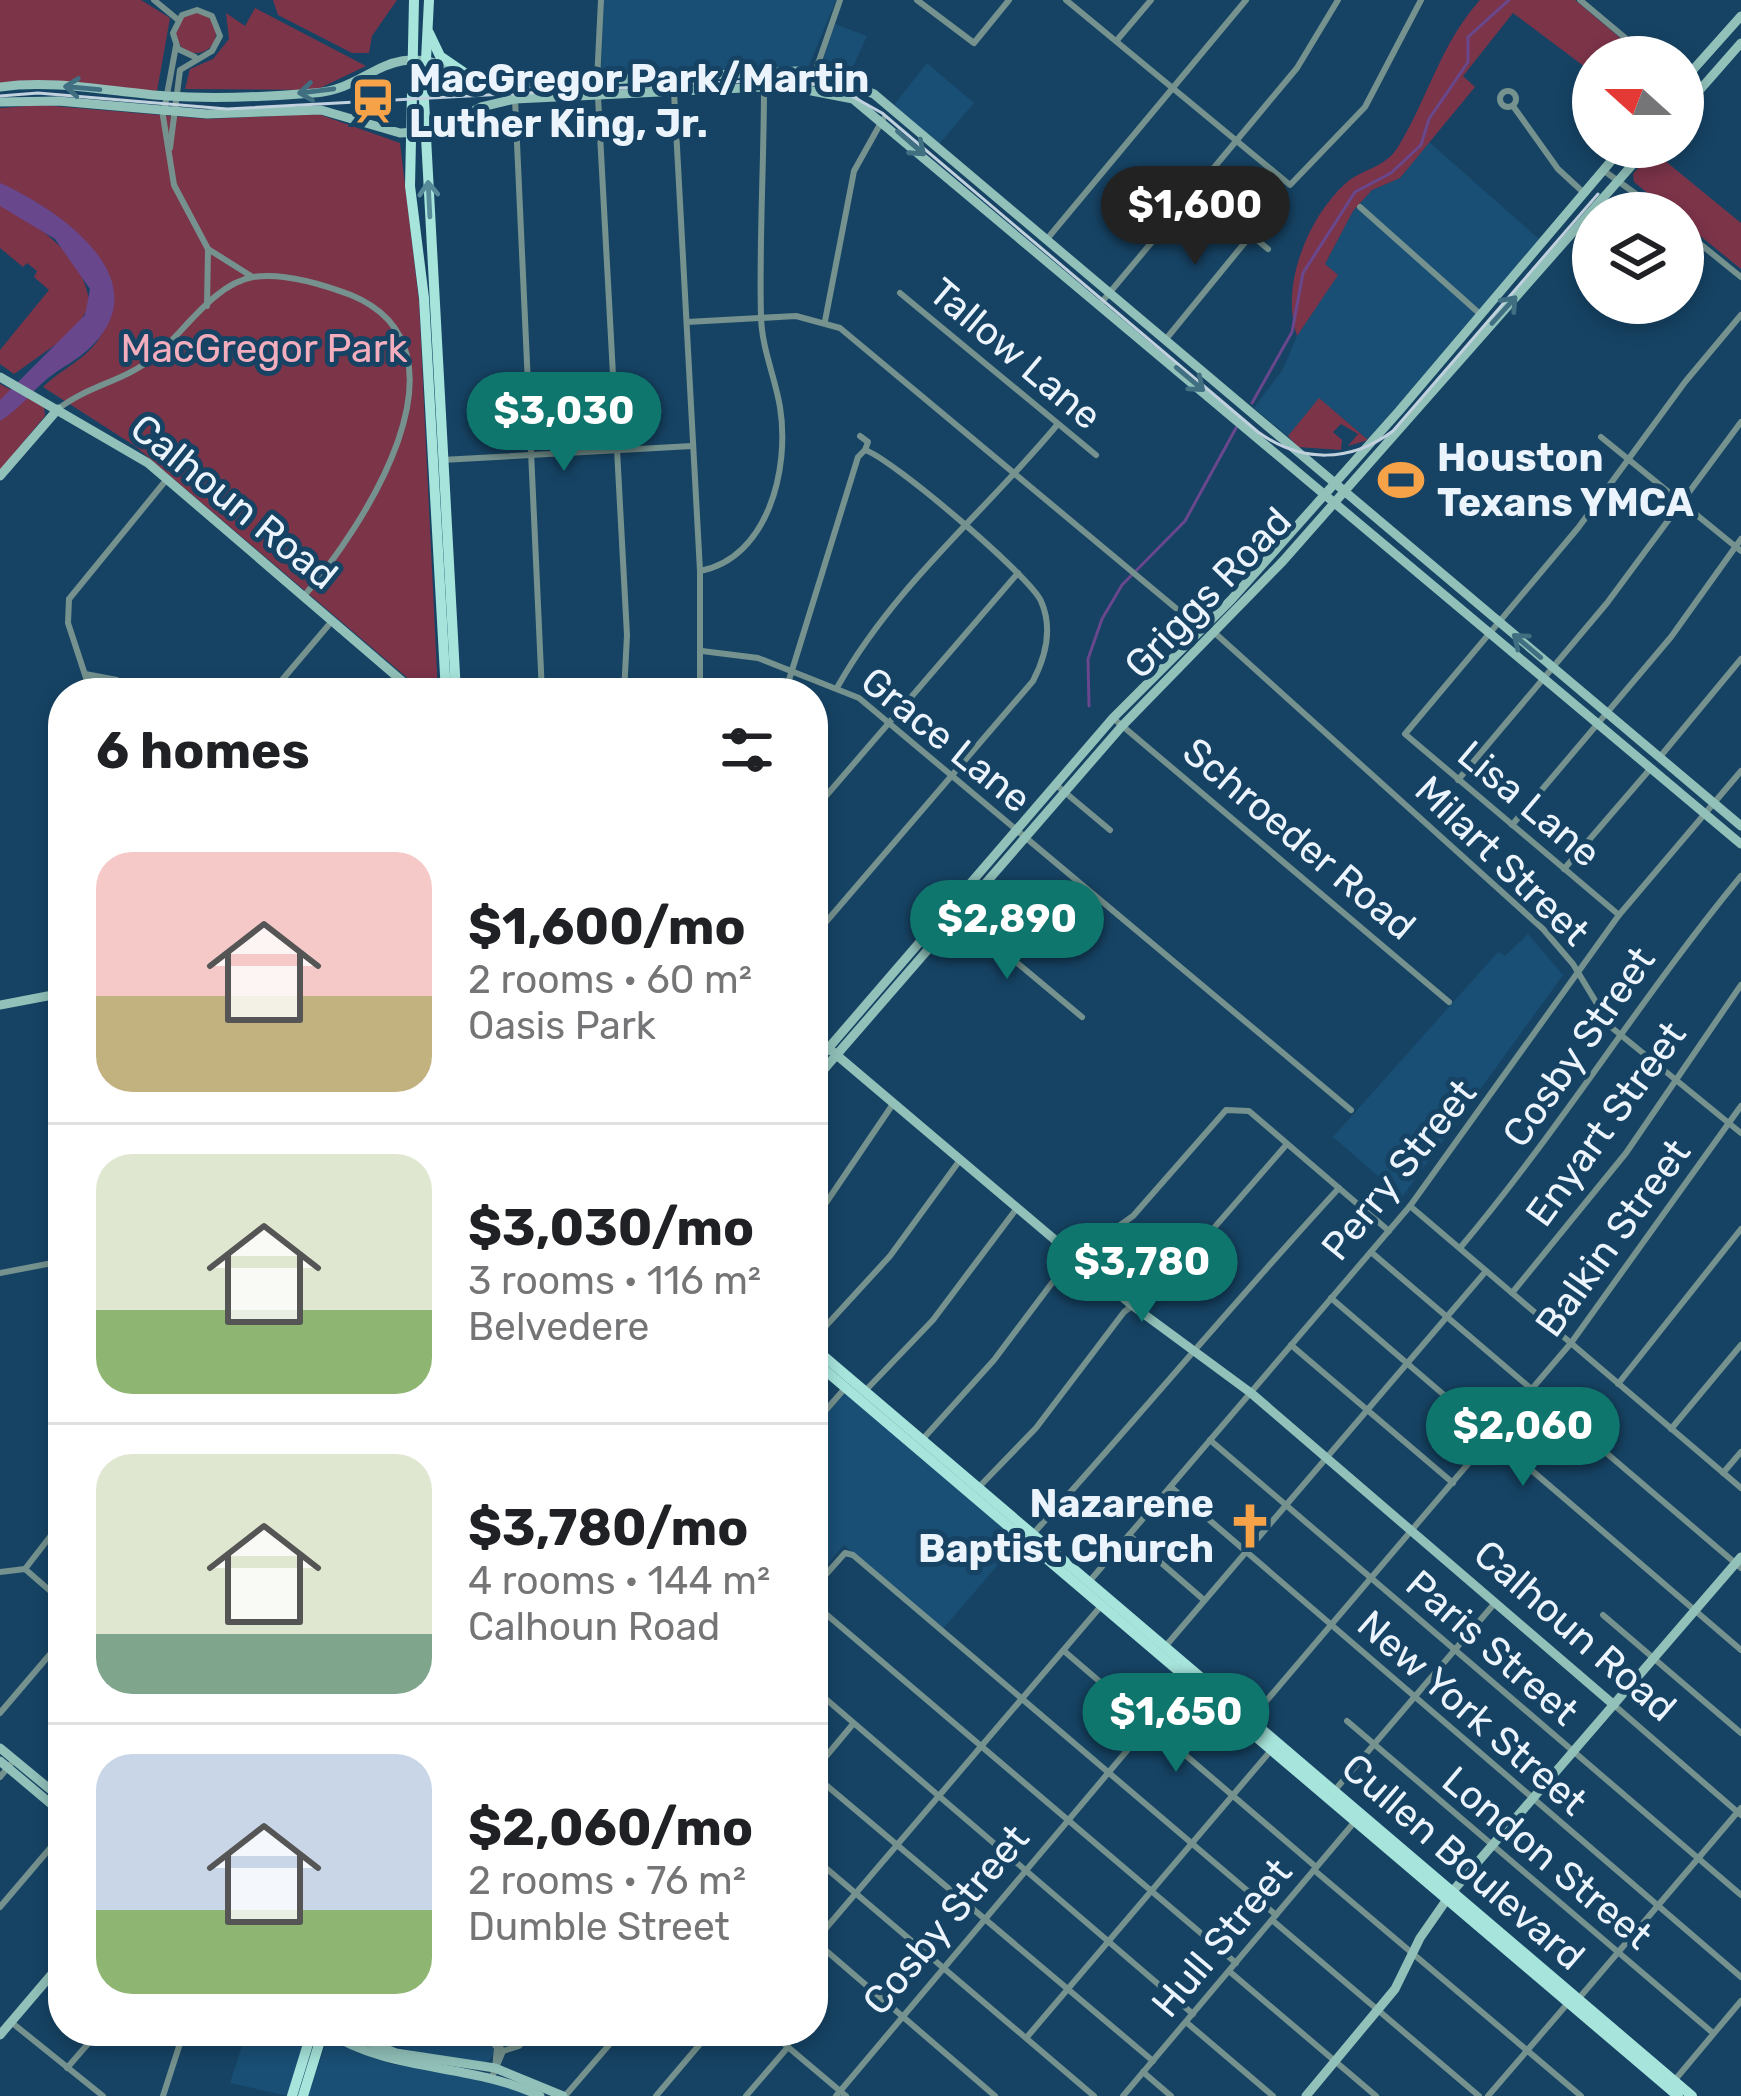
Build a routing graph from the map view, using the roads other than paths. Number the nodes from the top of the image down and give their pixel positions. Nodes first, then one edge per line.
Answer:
1 (414, 0) edge
2 (429, 0) edge
3 (601, 0) edge
4 (840, 0) edge
5 (916, 0) edge
6 (1009, 0) edge
7 (1066, 0) edge
8 (1151, 0) edge
9 (1246, 0) edge
10 (1338, 0) edge
11 (1421, 0) edge
12 (1580, 0) edge
13 (153, 1) edge
14 (1741, 16) edge
15 (178, 20) junction
16 (426, 22) junction
17 (1623, 36) edge
18 (1118, 39) junction
19 (1741, 43) edge
20 (176, 46) junction
21 (194, 57) junction
22 (1704, 57) edge
23 (408, 58) junction
24 (423, 60) junction
25 (814, 72) junction
26 (475, 80) junction
27 (597, 81) junction
28 (1704, 85) edge
29 (0, 87) edge
30 (1175, 87) junction
31 (764, 88) junction
32 (810, 88) junction
33 (674, 92) junction
34 (170, 96) junction
35 (598, 97) junction
36 (515, 99) junction
37 (0, 102) edge
38 (1513, 106) dead end
39 (163, 112) junction
40 (176, 113) junction
41 (883, 119) junction
42 (425, 132) junction
43 (410, 133) junction
44 (1238, 141) junction
45 (169, 151) junction
46 (1629, 168) edge
47 (1603, 170) joint
48 (1620, 178) junction
49 (1582, 192) edge
50 (1584, 192) edge
51 (1637, 192) edge
52 (1572, 206) edge
53 (1360, 207) dead end
54 (1232, 219) dead end
55 (1251, 235) junction
56 (1047, 239) junction
57 (1704, 247) edge
58 (208, 249) junction
59 (1268, 249) dead end
60 (1741, 277) edge
61 (253, 278) junction
62 (1109, 292) junction
63 (900, 293) dead end
64 (1101, 303) junction
65 (207, 306) junction
66 (1480, 314) junction
67 (1741, 315) edge
68 (761, 319) junction
69 (826, 321) junction
70 (687, 322) junction
71 (1166, 340) junction
72 (0, 377) edge
73 (53, 406) junction
74 (1741, 422) edge
75 (1057, 425) junction
76 (860, 436) dead end
77 (1601, 437) dead end
78 (693, 446) junction
79 (865, 450) junction
80 (616, 451) junction
81 (533, 454) junction
82 (1096, 455) dead end
83 (1628, 459) junction
84 (438, 460) junction
85 (1017, 474) junction
86 (0, 476) edge
87 (166, 479) junction
88 (1333, 483) junction
89 (1344, 492) junction
90 (1325, 494) junction
91 (1335, 502) junction
92 (1682, 502) junction
93 (963, 526) junction
94 (1403, 540) junction
95 (1739, 545) edge
96 (1394, 551) junction
97 (1278, 557) junction
98 (700, 571) junction
99 (1018, 572) junction
100 (1446, 578) junction
101 (1438, 588) junction
102 (304, 596) junction
103 (332, 621) junction
104 (1500, 623) junction
105 (1202, 630) junction
106 (1491, 633) junction
107 (1216, 634) junction
108 (702, 651) junction
109 (1741, 659) edge
110 (1553, 668) junction
111 (792, 669) junction
112 (85, 674) junction
113 (86, 678) edge
114 (106, 678) edge
115 (284, 678) edge
116 (398, 678) edge
117 (445, 678) edge
118 (455, 678) edge
119 (541, 678) edge
120 (625, 678) edge
121 (701, 678) edge
122 (789, 678) edge
123 (816, 678) edge
124 (1544, 678) junction
125 (828, 682) edge
126 (838, 686) junction
127 (1606, 712) junction
128 (891, 722) junction
129 (1117, 722) junction
130 (1596, 722) junction
131 (1660, 758) junction
132 (1651, 768) junction
133 (1741, 771) edge
134 (952, 775) junction
135 (1458, 780) junction
136 (1059, 788) junction
137 (828, 795) edge
138 (1712, 802) junction
139 (1704, 812) junction
140 (1512, 825) junction
141 (1741, 826) edge
142 (1110, 830) dead end
143 (1020, 834) junction
144 (1741, 844) edge
145 (1564, 869) junction
146 (1741, 875) edge
147 (954, 911) junction
148 (1619, 915) junction
149 (828, 920) edge
150 (1578, 974) junction
151 (1741, 985) edge
152 (48, 996) edge
153 (1449, 1002) dead end
154 (0, 1005) edge
155 (1082, 1017) dead end
156 (1620, 1035) junction
157 (828, 1048) edge
158 (832, 1052) junction
159 (828, 1055) edge
160 (828, 1058) edge
161 (1675, 1079) junction
162 (893, 1104) junction
163 (1741, 1106) edge
164 (1351, 1110) dead end
165 (1729, 1123) junction
166 (1741, 1133) edge
167 (1287, 1144) junction
168 (960, 1160) junction
169 (1339, 1188) junction
170 (828, 1200) edge
171 (1410, 1207) junction
172 (1017, 1208) junction
173 (1741, 1229) edge
174 (1389, 1231) junction
175 (1460, 1248) junction
176 (1371, 1252) junction
177 (1075, 1256) junction
178 (48, 1264) edge
179 (1486, 1270) junction
180 (0, 1273) edge
181 (1512, 1293) junction
182 (1331, 1298) junction
183 (1133, 1306) junction
184 (1447, 1316) junction
185 (828, 1326) edge
186 (1571, 1343) junction
187 (1292, 1345) junction
188 (1741, 1345) edge
189 (1191, 1350) junction
190 (828, 1360) edge
191 (1408, 1362) junction
192 (828, 1370) edge
193 (849, 1384) junction
194 (1618, 1384) junction
195 (1533, 1389) junction
196 (1251, 1393) junction
197 (862, 1395) junction
198 (828, 1408) edge
199 (1367, 1410) junction
200 (1670, 1429) junction
201 (1492, 1436) junction
202 (1210, 1440) junction
203 (919, 1443) junction
204 (1741, 1452) edge
205 (1327, 1457) junction
206 (1723, 1473) junction
207 (1453, 1483) junction
208 (1171, 1487) junction
209 (1741, 1488) edge
210 (975, 1491) junction
211 (1285, 1507) junction
212 (1412, 1530) junction
213 (1130, 1535) junction
214 (1030, 1539) junction
215 (48, 1540) edge
216 (1246, 1553) junction
217 (1739, 1562) edge
218 (26, 1569) junction
219 (0, 1572) edge
220 (828, 1574) edge
221 (1370, 1580) junction
222 (1085, 1586) junction
223 (48, 1589) edge
224 (1205, 1601) junction
225 (1104, 1602) junction
226 (1496, 1602) junction
227 (1695, 1611) junction
228 (1603, 1615) dead end
229 (828, 1616) edge
230 (1331, 1626) junction
231 (1741, 1650) edge
232 (1064, 1651) junction
233 (1162, 1652) junction
234 (1453, 1652) junction
235 (48, 1657) edge
236 (1654, 1659) junction
237 (1190, 1676) junction
238 (1414, 1697) junction
239 (1022, 1700) junction
240 (828, 1701) edge
241 (1614, 1705) junction
242 (0, 1713) edge
243 (1347, 1721) dead end
244 (854, 1723) junction
245 (1148, 1723) junction
246 (1247, 1724) junction
247 (1741, 1733) edge
248 (1374, 1745) junction
249 (982, 1747) junction
250 (1274, 1747) junction
251 (0, 1748) edge
252 (1574, 1753) junction
253 (828, 1755) edge
254 (6, 1766) edge
255 (1108, 1771) junction
256 (828, 1786) edge
257 (48, 1791) edge
258 (1331, 1794) junction
259 (940, 1795) junction
260 (1233, 1796) junction
261 (48, 1801) edge
262 (1533, 1801) junction
263 (1740, 1812) edge
264 (1358, 1818) junction
265 (1067, 1819) junction
266 (1193, 1844) junction
267 (897, 1845) junction
268 (1492, 1848) junction
269 (48, 1851) edge
270 (1698, 1858) junction
271 (1025, 1868) junction
272 (1315, 1869) junction
273 (828, 1870) edge
274 (1151, 1892) junction
275 (855, 1894) junction
276 (1741, 1895) edge
277 (1449, 1896) junction
278 (1658, 1906) junction
279 (0, 1907) edge
280 (1274, 1917) junction
281 (983, 1918) junction
282 (828, 1924) edge
283 (1111, 1941) junction
284 (828, 1952) edge
285 (1413, 1953) junction
286 (1618, 1954) junction
287 (1236, 1963) junction
288 (941, 1966) junction
289 (1229, 1971) junction
290 (1741, 1977) edge
291 (48, 1979) edge
292 (1068, 1989) junction
293 (1572, 2001) junction
294 (1741, 2001) edge
295 (1377, 2011) junction
296 (900, 2014) junction
297 (1193, 2014) junction
298 (11, 2022) junction
299 (1186, 2022) junction
300 (1713, 2033) junction
301 (0, 2036) edge
302 (1027, 2038) junction
303 (86, 2046) edge
304 (179, 2046) edge
305 (309, 2046) edge
306 (318, 2046) edge
307 (353, 2046) edge
308 (377, 2046) edge
309 (496, 2046) edge
310 (499, 2046) edge
311 (519, 2046) edge
312 (608, 2046) edge
313 (698, 2046) edge
314 (788, 2047) joint
315 (503, 2050) junction
316 (1527, 2050) junction
317 (1153, 2061) junction
318 (415, 2062) junction
319 (1335, 2062) junction
320 (67, 2068) junction
321 (1143, 2072) junction
322 (493, 2073) junction
323 (1674, 2091) edge
324 (299, 2092) edge
325 (841, 2094) edge
326 (103, 2096) edge
327 (164, 2096) edge
328 (540, 2096) edge
329 (564, 2096) edge
330 (656, 2096) edge
331 (746, 2096) edge
332 (995, 2096) edge
333 (1094, 2096) edge
334 (1123, 2096) edge
335 (1171, 2096) edge
336 (1273, 2096) edge
337 (1306, 2096) edge
338 (1376, 2096) edge
339 (1479, 2096) edge
340 (1489, 2096) edge
341 (1581, 2096) edge
342 (1692, 2096) edge

1 - 23 main road
2 - 16 main road
3 - 27 street
4 - 25 street
5 - 6 street
7 - 18 street
8 - 18 street
9 - 30 street
10 - 44 street
11 - 44 street
12 - 17 street
13 - 15 street
14 - 22 main road
15 - 20 street
15 - 21 street
16 - 24 main road
16 - 26 main road
18 - 30 street
19 - 28 main road
20 - 21 street
20 - 34 street
21 - 34 street
23 - 24 main road
23 -> 34 main road
23 - 43 main road
24 - 26 main road
24 - 42 main road
25 - 27 main road
25 - 32 street
25 - 56 main road
26 - 27 main road
34 -> 29 main road
30 - 44 street
30 - 56 street
31 - 32 main road
31 - 33 main road
31 - 68 street
32 - 41 main road
33 - 35 main road
33 - 70 street
34 - 39 street
34 - 40 street
35 - 36 main road
35 - 80 street
36 - 42 main road
36 - 81 street
37 - 39 main road
38 - 49 street
39 - 40 main road
39 - 45 street
40 - 43 main road
40 - 45 street
41 -> 64 main road
41 - 69 street
42 - 43 main road
84 -> 42 main road
43 - 84 main road
44 - 62 street
45 - 58 street
46 - 48 main road, Griggs Road
47 - 48 street
47 - 50 main road, Griggs Road
48 - 51 street
89 -> 48 main road, Griggs Road
52 - 66 main road, Griggs Road
53 - 66 street
54 - 55 street
55 - 59 street
55 - 71 street
56 - 62 main road
57 - 60 street
58 - 61 street
58 - 65 street
61 - 65 street
61 - 102 street
62 - 64 street
62 - 71 main road
63 - 75 street, Tallow Lane
64 -> 90 main road
65 - 73 street
66 - 88 main road, Griggs Road
67 - 83 street
68 - 69 street
68 - 70 street
68 - 98 street
69 - 85 street
70 - 78 street
71 - 88 main road
72 - 73 main road, Calhoun Road
73 - 86 main road
73 - 87 main road, Calhoun Road
74 - 92 street
75 - 82 street, Tallow Lane
75 - 85 street
76 - 79 street
77 - 83 street
78 - 80 street
78 - 98 street
79 - 93 street
79 - 111 street
80 - 81 street
80 - 120 street
81 - 84 street
81 - 119 street
83 - 92 street
83 - 104 street
84 - 117 main road
84 - 118 main road
85 - 93 street
85 - 105 street
87 - 102 main road, Calhoun Road
87 - 112 street
88 - 89 main road
88 - 90 main road, Griggs Road
89 - 91 main road, Griggs Road
89 - 94 main road
90 - 91 main road
90 - 97 main road, Griggs Road
91 - 96 main road
91 - 97 main road, Griggs Road
92 - 95 street
92 - 110 street
93 - 99 street
93 - 126 street
94 - 96 main road
94 - 100 main road
95 - 127 street
96 - 101 main road
97 - 105 main road, Griggs Road
97 - 107 main road, Griggs Road
98 - 108 street
99 - 128 street
99 - 134 street
100 - 101 main road
100 - 104 main road
101 - 106 main road
102 - 103 main road, Calhoun Road
103 - 115 street
103 - 116 main road, Calhoun Road
104 - 106 street
110 -> 104 main road
105 - 129 main road, Griggs Road
106 - 124 main road
106 - 135 street, Lisa Lane
107 - 129 main road, Griggs Road
107 - 150 street, Milart Street
108 - 111 street, Grace Lane
108 - 121 street
109 - 131 street
110 - 124 street
110 - 127 main road
111 - 122 street
111 - 123 street, Grace Lane
112 - 113 street
112 - 114 street
124 - 130 main road
124 - 135 street
125 - 126 street, Grace Lane
126 - 128 street, Grace Lane
127 - 130 street
127 - 131 main road
128 - 134 street, Grace Lane
128 - 137 street
129 - 136 main road, Griggs Road
129 - 153 street, Schroeder Road
130 - 132 main road
130 - 140 street
131 - 132 street
131 - 138 main road
132 - 139 main road
132 - 145 street
133 - 138 street, Perry Street
134 - 143 street, Grace Lane
134 - 149 street
135 - 140 street, Lisa Lane
136 - 142 street
136 - 143 main road, Griggs Road
138 - 139 street, Perry Street
138 - 141 main road
139 - 144 main road
139 - 148 street, Perry Street
140 - 145 street, Lisa Lane
143 - 147 main road, Griggs Road
143 - 164 street, Grace Lane
145 - 148 street, Lisa Lane
146 - 156 street, Cosby Street
147 - 155 street
147 - 158 main road, Griggs Road
148 - 150 street, Perry Street
150 - 156 street, Milart Street
150 - 171 street, Perry Street
151 - 161 street, Enyart Street
152 - 154 main road
156 - 161 street, Milart Street
156 - 175 street, Cosby Street
157 - 158 main road, Calhoun Road
158 - 159 main road, Griggs Road
158 - 160 main road, Griggs Road
158 - 162 main road, Calhoun Road
161 - 165 street, Milart Street
161 - 181 street, Enyart Street
162 - 168 main road, Calhoun Road
162 - 170 street
163 - 165 street, Balkin Street
165 - 166 street, Milart Street
165 - 186 street, Balkin Street
167 - 169 street
167 - 177 street
167 - 183 street
168 - 172 main road, Calhoun Road
168 - 185 street
169 - 174 street
169 - 189 street
171 - 174 street, Perry Street
171 - 175 street
172 - 177 main road, Calhoun Road
172 - 197 street
173 - 194 street
174 - 176 street, Perry Street
175 - 179 street
176 - 182 street, Perry Street
176 - 184 street
177 - 183 main road, Calhoun Road
177 - 203 street
178 - 180 street
179 - 181 street
179 - 184 street
181 - 186 street
182 - 187 street, Perry Street
182 - 191 street
183 - 189 main road, Calhoun Road
183 - 210 street
184 - 191 street
184 - 195 street
186 - 194 street
186 - 195 street, Balkin Street
187 - 196 street, Perry Street
187 - 199 street
188 - 200 street
189 - 196 main road, Calhoun Road
189 - 214 street
190 - 193 main road, Cullen Boulevard
191 - 199 street
191 - 201 street
192 - 193 main road, Cullen Boulevard
193 - 197 main road, Cullen Boulevard
193 - 198 street
194 - 200 street
195 - 201 street, Balkin Street
195 - 217 street
196 - 202 street, Perry Street
196 - 205 main road, Calhoun Road
197 - 203 main road, Cullen Boulevard
199 - 205 street
199 - 207 street
200 - 206 street
201 - 207 street, Balkin Street
201 - 227 street
202 - 208 street, Perry Street
202 - 211 street, Paris Street
203 - 210 main road, Cullen Boulevard
204 - 206 street
205 - 211 street
205 - 212 main road, Calhoun Road
206 - 209 street
207 - 212 street, Balkin Street
208 - 213 street, Perry Street
208 - 216 street, New York Street
210 - 214 main road, Cullen Boulevard
211 - 216 street
211 - 221 street, Paris Street
212 - 221 street, Balkin Street
212 - 226 main road, Calhoun Road
213 - 222 street, Perry Street
213 - 224 street
214 - 222 main road, Cullen Boulevard
215 - 218 street
216 - 224 street
216 - 230 street, New York Street
217 - 227 main road
218 - 219 street
218 - 223 street
220 - 239 street
221 - 230 street, Balkin Street
221 - 234 street, Paris Street
222 - 225 main road, Cullen Boulevard
224 - 233 street
225 - 232 street
225 - 233 main road, Cullen Boulevard
226 - 234 street
226 - 241 main road, Calhoun Road
227 - 231 street
227 - 236 main road
228 - 236 street
229 - 249 street
230 - 238 street, New York Street
230 - 246 street, Balkin Street
232 - 239 street
232 - 245 street
233 - 237 main road, Cullen Boulevard
234 - 238 street
234 - 252 street, Paris Street
235 - 242 street
236 - 241 main road
236 - 247 street
237 - 245 street, Cosby Street
237 - 246 main road, Cullen Boulevard
238 - 248 street
238 - 262 street, New York Street
239 - 249 street
239 - 255 street
240 - 244 street
241 - 252 main road
241 - 263 street, Calhoun Road
243 - 248 street, London Street
244 - 253 street
244 - 259 street
245 - 255 street, Cosby Street
245 - 260 street
246 - 250 main road, Cullen Boulevard
248 - 258 street
248 - 268 street, London Street
249 - 259 street
249 - 265 street
250 - 258 main road, Cullen Boulevard
250 - 260 street
251 - 254 main road
252 - 262 main road
252 - 270 street, Paris Street
254 - 257 main road
254 - 261 main road
255 - 265 street, Cosby Street
255 - 266 street
256 - 267 street
258 - 264 main road, Cullen Boulevard
259 - 267 street
259 - 271 street
260 - 266 street
260 - 272 street
262 - 268 main road
262 - 278 street, New York Street
263 - 270 street
264 - 272 street, Hull Street
264 - 277 main road, Cullen Boulevard
265 - 271 street, Cosby Street
265 - 274 street
266 - 274 street
266 - 280 street
267 - 275 street
267 - 281 street
268 - 277 main road
268 - 286 street, London Street
269 - 279 street
270 - 276 street, Paris Street
270 - 278 street
271 - 281 street, Cosby Street
271 - 283 street
272 - 280 street, Hull Street
272 - 285 street
273 - 275 street
274 - 283 street
274 - 287 street
275 - 282 street
275 - 288 street
277 - 285 main road
277 - 293 main road, Cullen Boulevard
278 - 286 street
278 - 290 street, New York Street
280 - 287 street, Hull Street
280 - 295 street
281 - 288 street, Cosby Street
281 - 292 street
283 - 292 street
283 - 297 street
284 - 296 street
285 - 295 main road
285 - 316 street
286 - 293 street
286 - 300 street, London Street
287 - 289 street, Hull Street
288 - 296 street, Cosby Street
288 - 302 street
289 - 297 street, Hull Street
289 - 319 street
291 - 298 main road
292 - 302 street
292 - 317 street
293 - 316 street
293 - 323 main road, Cullen Boulevard
294 - 300 street
295 - 319 main road
295 - 339 street
296 - 325 street, Cosby Street
296 - 332 street
297 - 299 street, Hull Street
298 - 301 main road
298 - 320 street
299 - 317 street, Hull Street
299 - 336 street
300 - 323 street
302 - 333 street
303 - 320 street
304 - 327 street
305 - 324 main road
306 - 324 main road
307 - 318 main road
308 - 318 main road
309 - 322 street
310 - 315 street
311 - 315 street
312 - 329 street
313 - 330 street
314 - 325 street
314 - 331 street
315 - 322 street
316 - 340 street
316 - 341 street
317 - 321 street, Hull Street
318 - 322 main road
319 - 337 main road
319 - 338 street
320 - 326 street
321 - 334 street, Hull Street
321 - 335 street
322 - 328 main road
322 - 329 main road
323 - 342 main road, Cullen Boulevard

